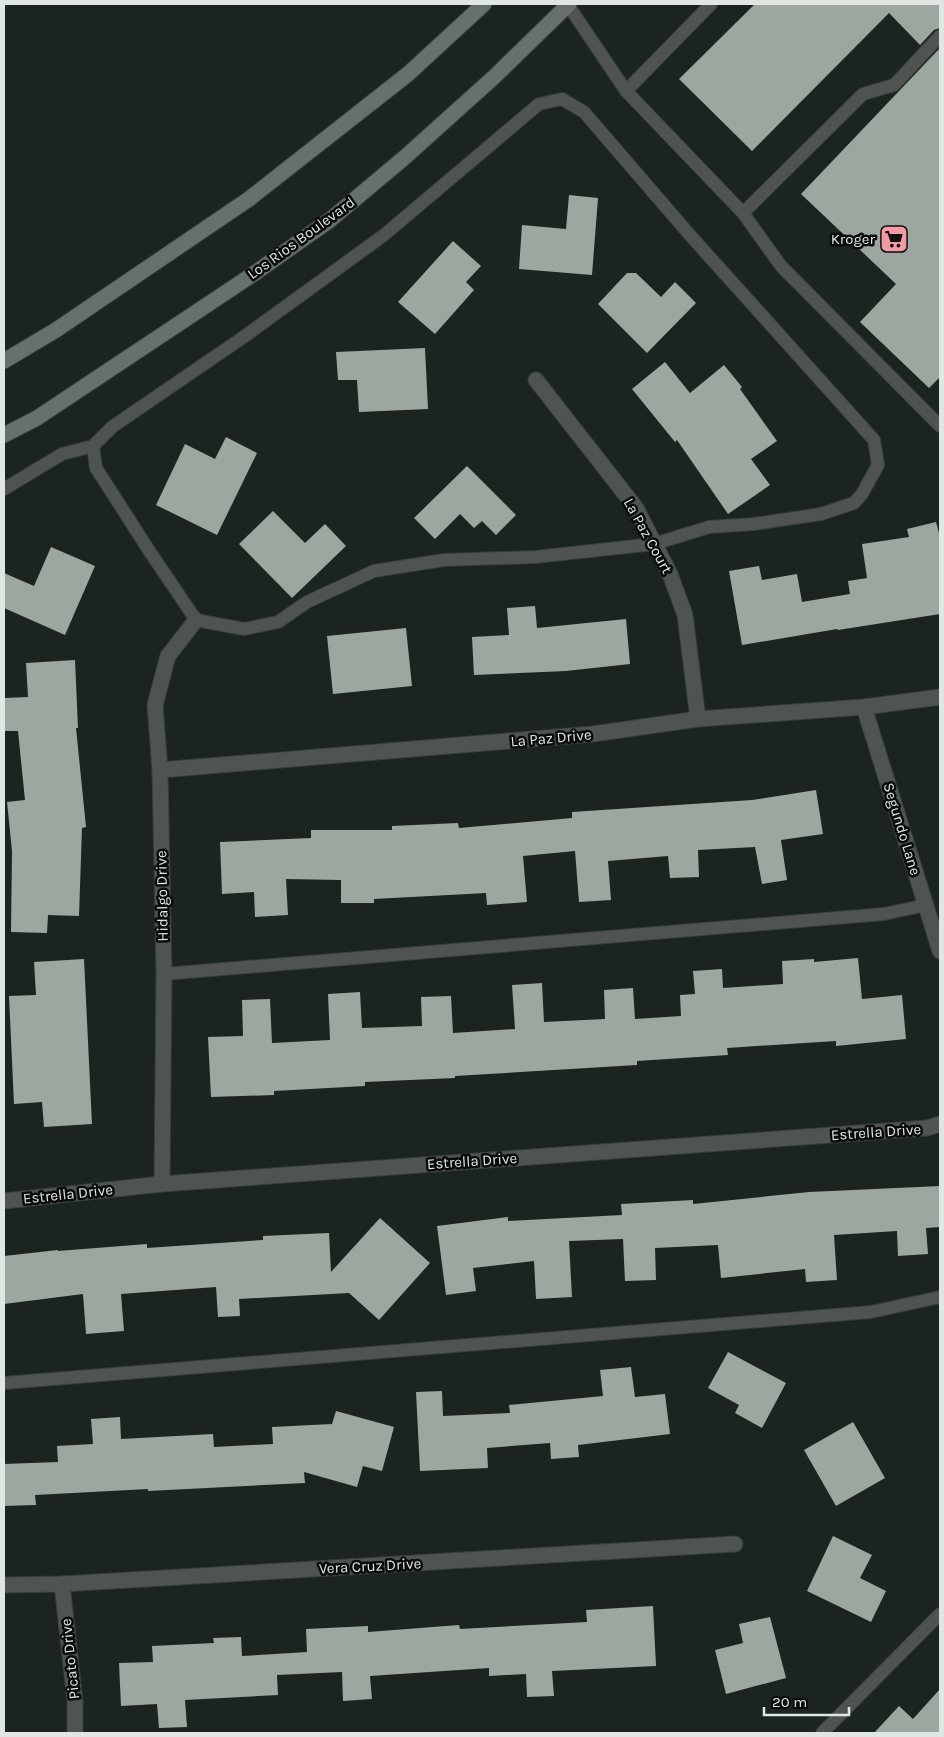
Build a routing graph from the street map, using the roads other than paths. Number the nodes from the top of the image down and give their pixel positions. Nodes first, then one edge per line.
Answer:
1 (484, 4) edge
2 (568, 4) edge
3 (711, 4) edge
4 (940, 36) edge
5 (626, 91) junction
6 (743, 213) junction
7 (4, 361) edge
8 (536, 380) dead end
9 (940, 426) edge
10 (4, 436) edge
11 (93, 446) junction
12 (4, 489) edge
13 (654, 544) junction
14 (196, 620) junction
15 (940, 697) edge
16 (864, 707) junction
17 (698, 719) junction
18 (160, 770) junction
19 (926, 905) junction
20 (940, 951) edge
21 (164, 974) junction
22 (940, 1124) edge
23 (162, 1184) junction
24 (4, 1201) edge
25 (940, 1297) edge
26 (4, 1383) edge
27 (735, 1544) dead end
28 (62, 1584) junction
29 (4, 1585) edge
30 (940, 1614) edge
31 (75, 1733) edge
32 (822, 1733) edge

1 - 7 main road
2 - 5 lane
2 - 10 main road, Los Rios Boulevard
3 - 5 lane
4 - 6 lane
5 - 6 lane
6 - 9 lane
8 - 13 street, La Paz Court
11 - 12 lane
11 - 13 lane
11 - 14 lane
13 - 14 lane
13 - 17 street, La Paz Court
14 - 18 street, Hidalgo Drive
15 - 16 street, La Paz Drive
16 - 17 street, La Paz Drive
16 - 19 street, Segundo Lane
17 - 18 street, La Paz Drive
18 - 21 street, Hidalgo Drive
19 - 20 street, Segundo Lane
19 - 21 lane
21 - 23 street, Hidalgo Drive
22 - 23 street, Estrella Drive
23 - 24 street, Estrella Drive
25 - 26 lane
27 - 28 street, Vera Cruz Drive
28 - 29 street, Vera Cruz Drive
28 - 31 street, Picato Drive
30 - 32 lane

